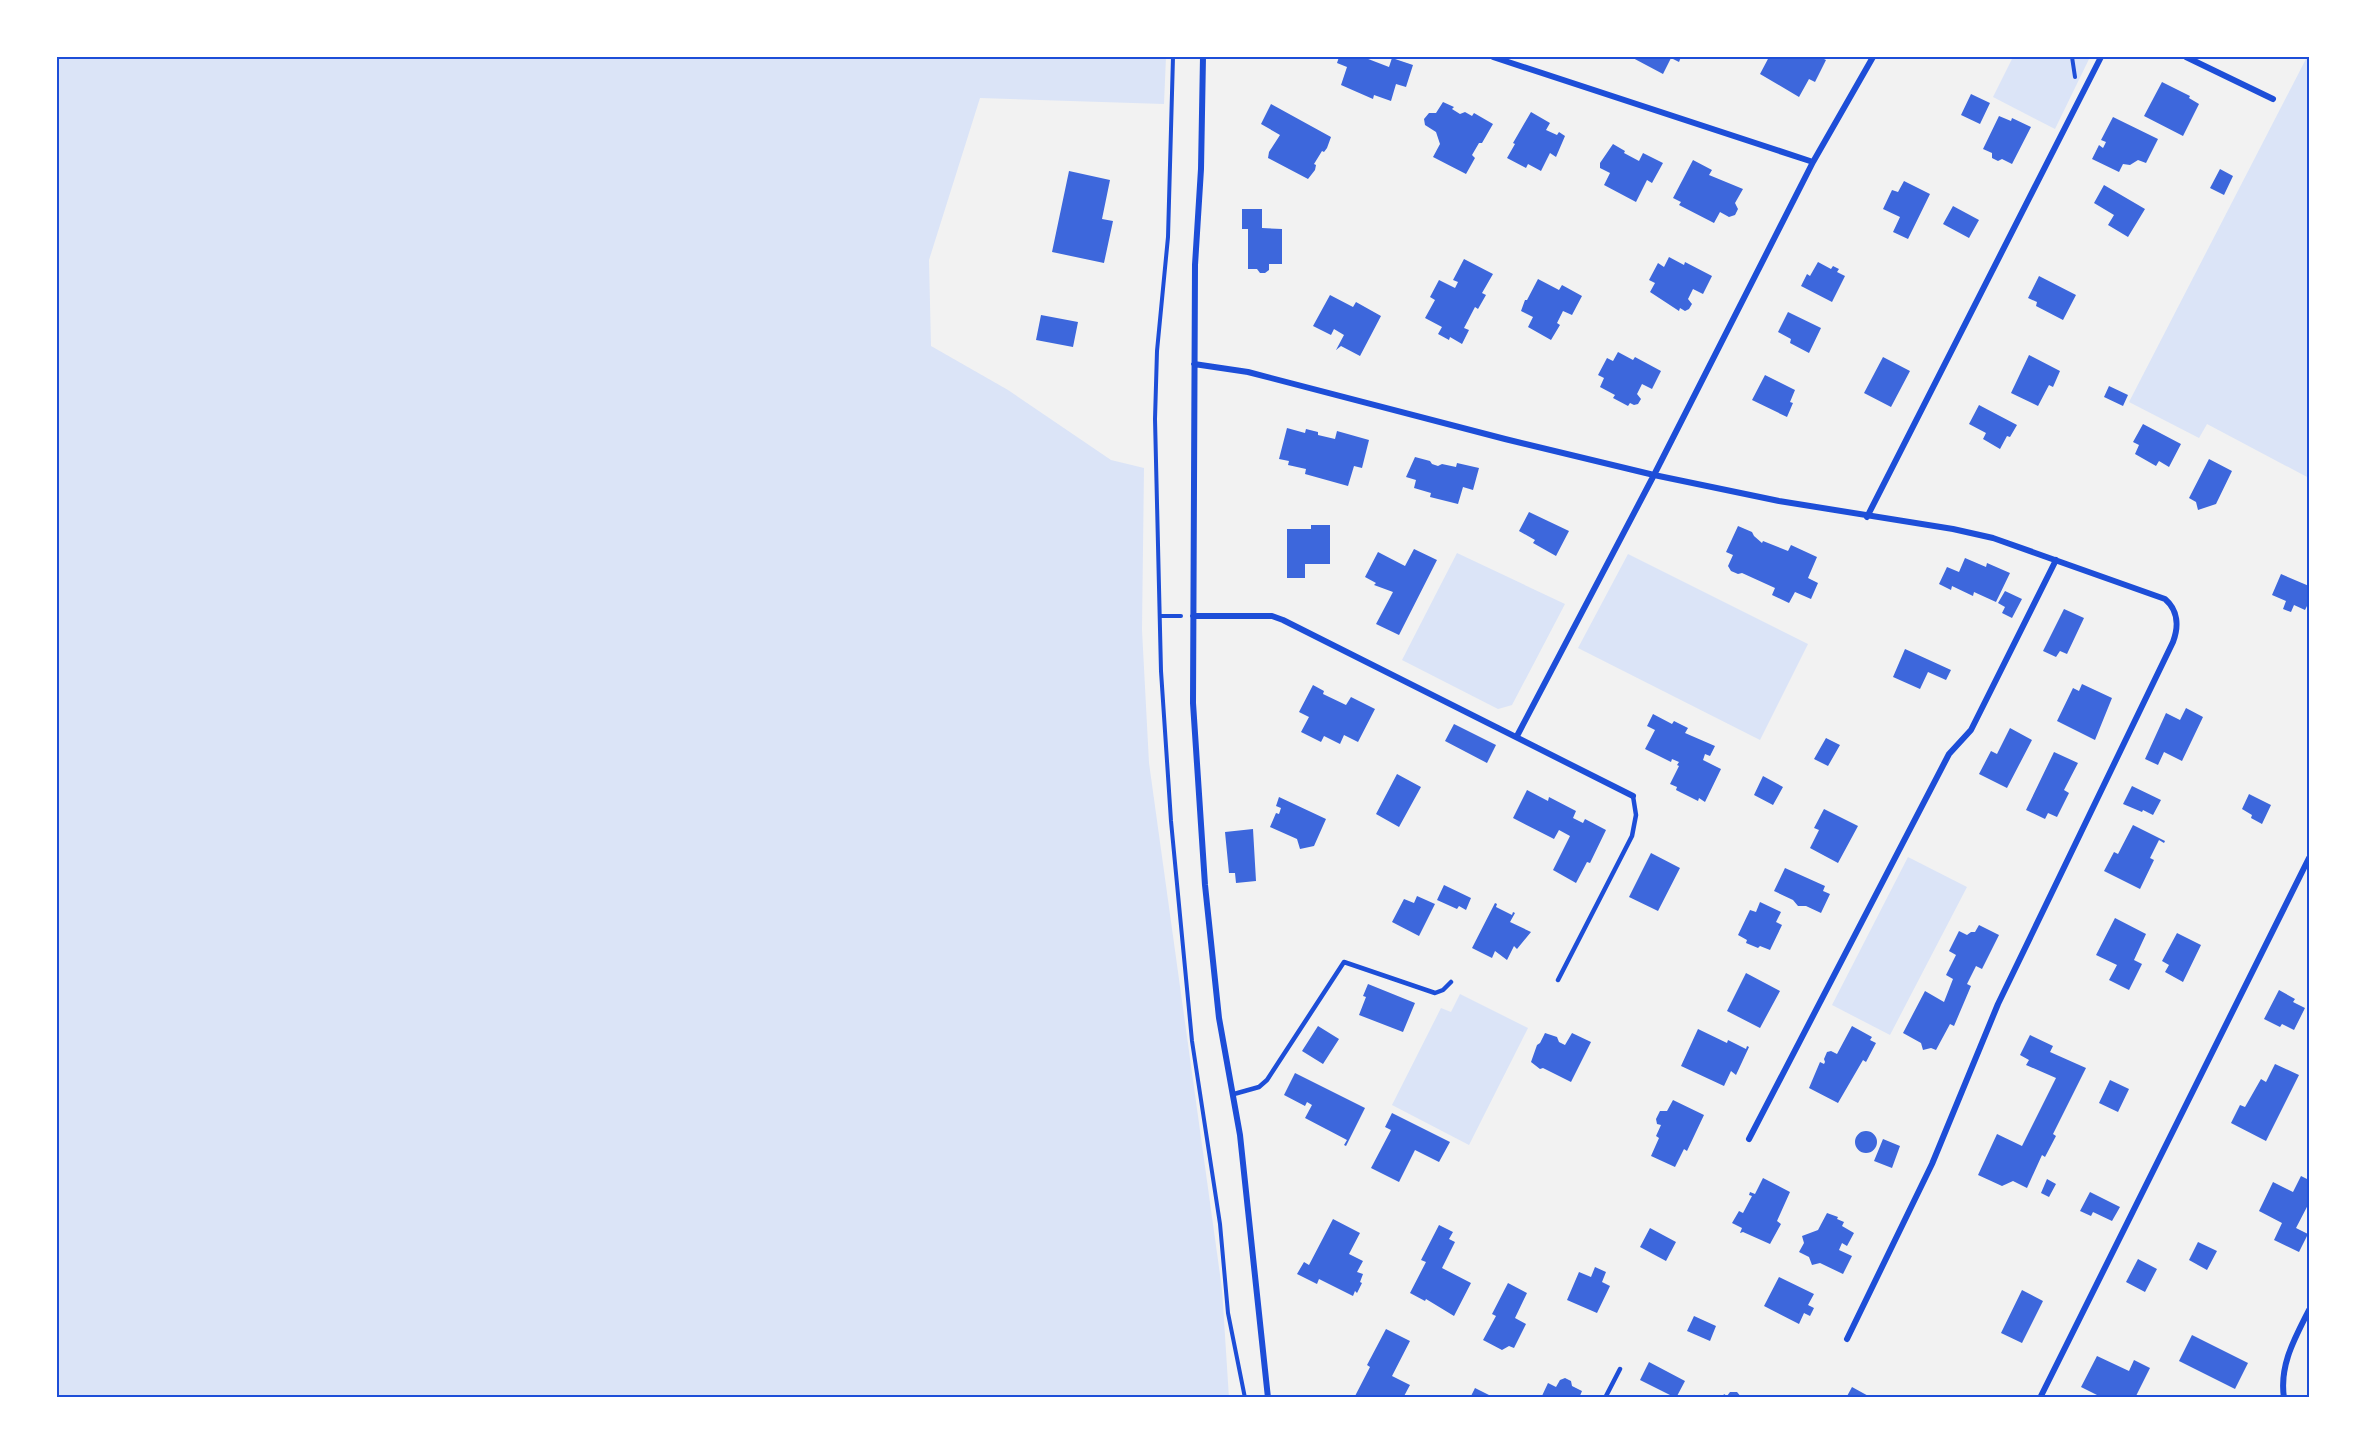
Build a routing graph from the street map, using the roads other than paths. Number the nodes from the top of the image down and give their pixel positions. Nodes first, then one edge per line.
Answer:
1 (1203, 57) edge
2 (1493, 57) edge
3 (1873, 57) edge
4 (2101, 57) edge
5 (2186, 57) edge
6 (2273, 99) dead end
7 (1813, 162) junction
8 (1194, 364) junction
9 (1654, 475) junction
10 (1867, 517) junction
11 (2056, 560) junction
12 (1193, 616) junction
13 (1516, 736) junction
14 (1633, 796) joint
15 (2309, 858) edge
16 (1558, 980) dead end
17 (1451, 982) dead end
18 (1234, 1094) junction
19 (1749, 1139) dead end
20 (2309, 1310) edge
21 (1847, 1339) dead end
22 (1620, 1369) dead end
23 (1268, 1398) edge
24 (1605, 1398) edge
25 (2040, 1398) edge
26 (2284, 1398) edge

1 - 8 street
2 - 7 street
3 - 7 street
4 - 10 street
5 - 6 street
7 - 9 street
8 - 9 street
8 - 12 street
9 - 10 street
9 - 13 street
10 - 11 street
11 - 19 street
11 - 21 street
12 - 13 street
12 - 18 street
13 - 14 street
14 - 16 lane
15 - 25 street
17 - 18 lane
18 - 23 street
20 - 26 street
22 - 24 lane

